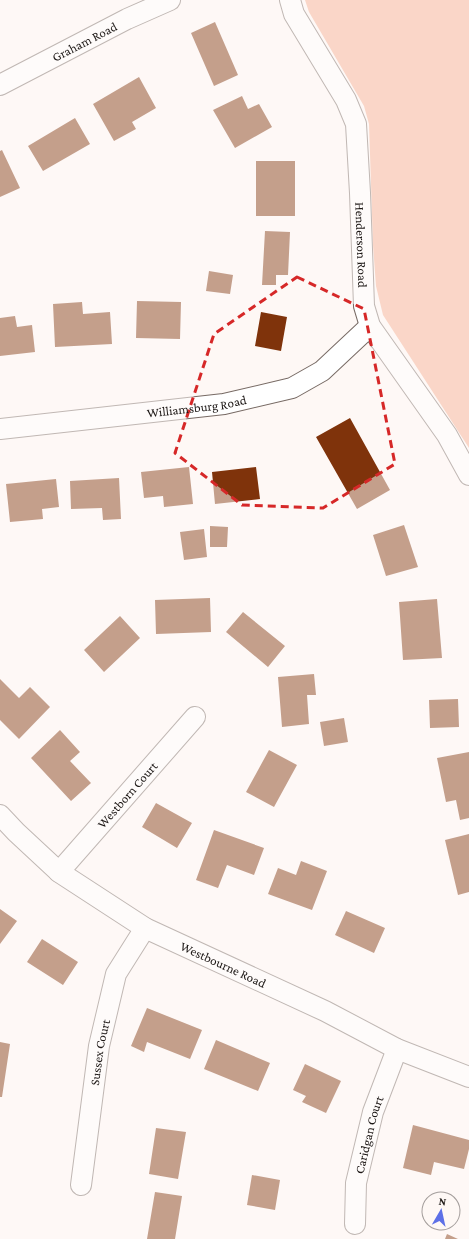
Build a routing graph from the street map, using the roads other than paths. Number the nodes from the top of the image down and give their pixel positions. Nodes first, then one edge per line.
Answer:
1 (170, 0) edge
2 (290, 0) edge
3 (0, 85) edge
4 (370, 326) junction
5 (0, 429) edge
6 (469, 475) edge
7 (195, 717) dead end
8 (0, 815) edge
9 (59, 872) junction
10 (145, 928) junction
11 (397, 1049) junction
12 (469, 1076) edge
13 (82, 1185) dead end
14 (355, 1224) dead end

1 - 3 street, Graham Road
2 - 4 street, Henderson Road
4 - 5 street, Williamsburg Road
4 - 6 street, Henderson Road
7 - 9 street, Westborn Court
8 - 9 street, Westbourne Road
9 - 10 street, Westbourne Road
10 - 11 street, Westbourne Road
10 - 13 street, Sussex Court
11 - 12 street, Westbourne Road
11 - 14 street, Caridgan Court

